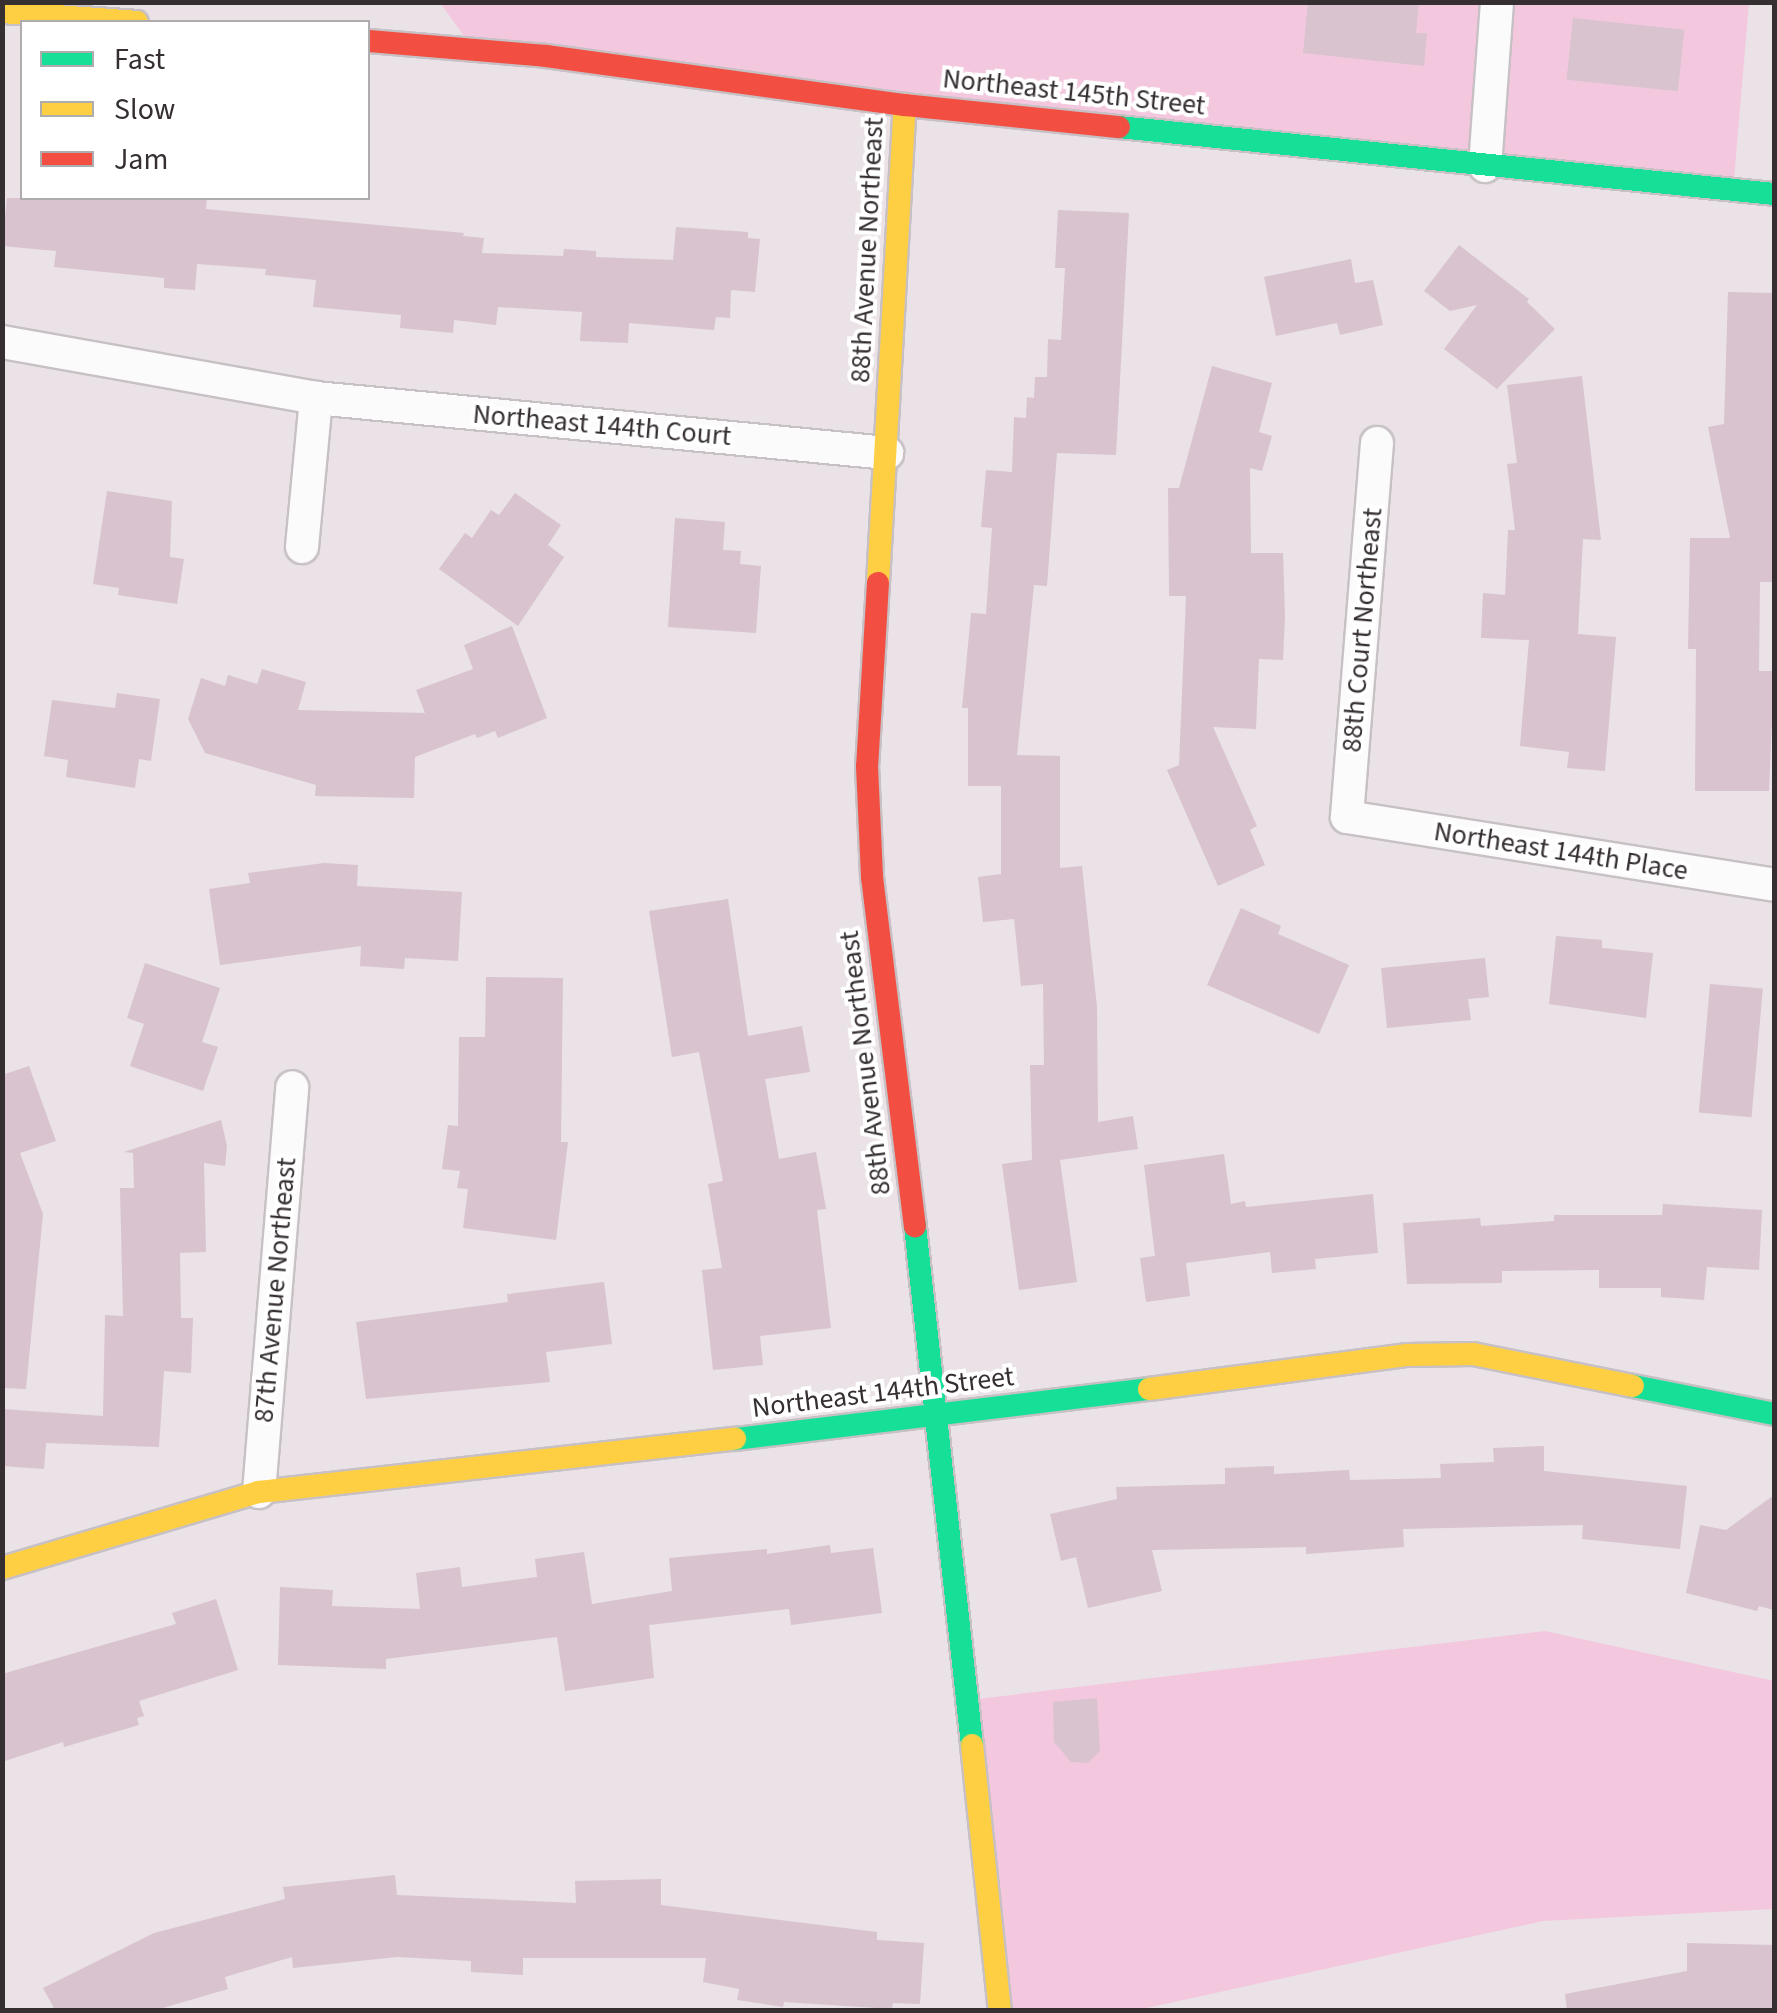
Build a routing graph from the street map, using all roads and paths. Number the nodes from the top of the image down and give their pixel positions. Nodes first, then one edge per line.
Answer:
1 (1497, 2) edge
2 (47, 9) edge
3 (2, 12) edge
4 (124, 20) edge
5 (370, 41) edge
6 (905, 105) junction
7 (1485, 166) junction
8 (1774, 194) edge
9 (2, 342) edge
10 (316, 398) junction
11 (1377, 442) dead end
12 (887, 453) junction
13 (302, 547) dead end
14 (1347, 817) joint
15 (1774, 884) edge
16 (292, 1087) dead end
17 (1774, 1414) edge
18 (938, 1416) junction
19 (259, 1492) junction
20 (2, 1568) edge
21 (1000, 2010) edge

1 - 7 street
2 - 3 street
2 - 4 street
5 - 6 street, Northeast 145th Street
6 - 7 street, Northeast 145th Street
6 - 12 street, 88th Avenue Northeast
7 - 8 street, Northeast 145th Street
9 - 10 street, Northeast 144th Court
10 - 12 street, Northeast 144th Court
10 - 13 street
11 - 14 street, 88th Court Northeast
12 - 18 street, 88th Avenue Northeast
14 - 15 street, Northeast 144th Place
16 - 19 street, 87th Avenue Northeast
17 - 18 street, Northeast 144th Street
18 - 19 street, Northeast 144th Street
18 - 21 street, 88th Avenue Northeast
19 - 20 street, Northeast 144th Street

